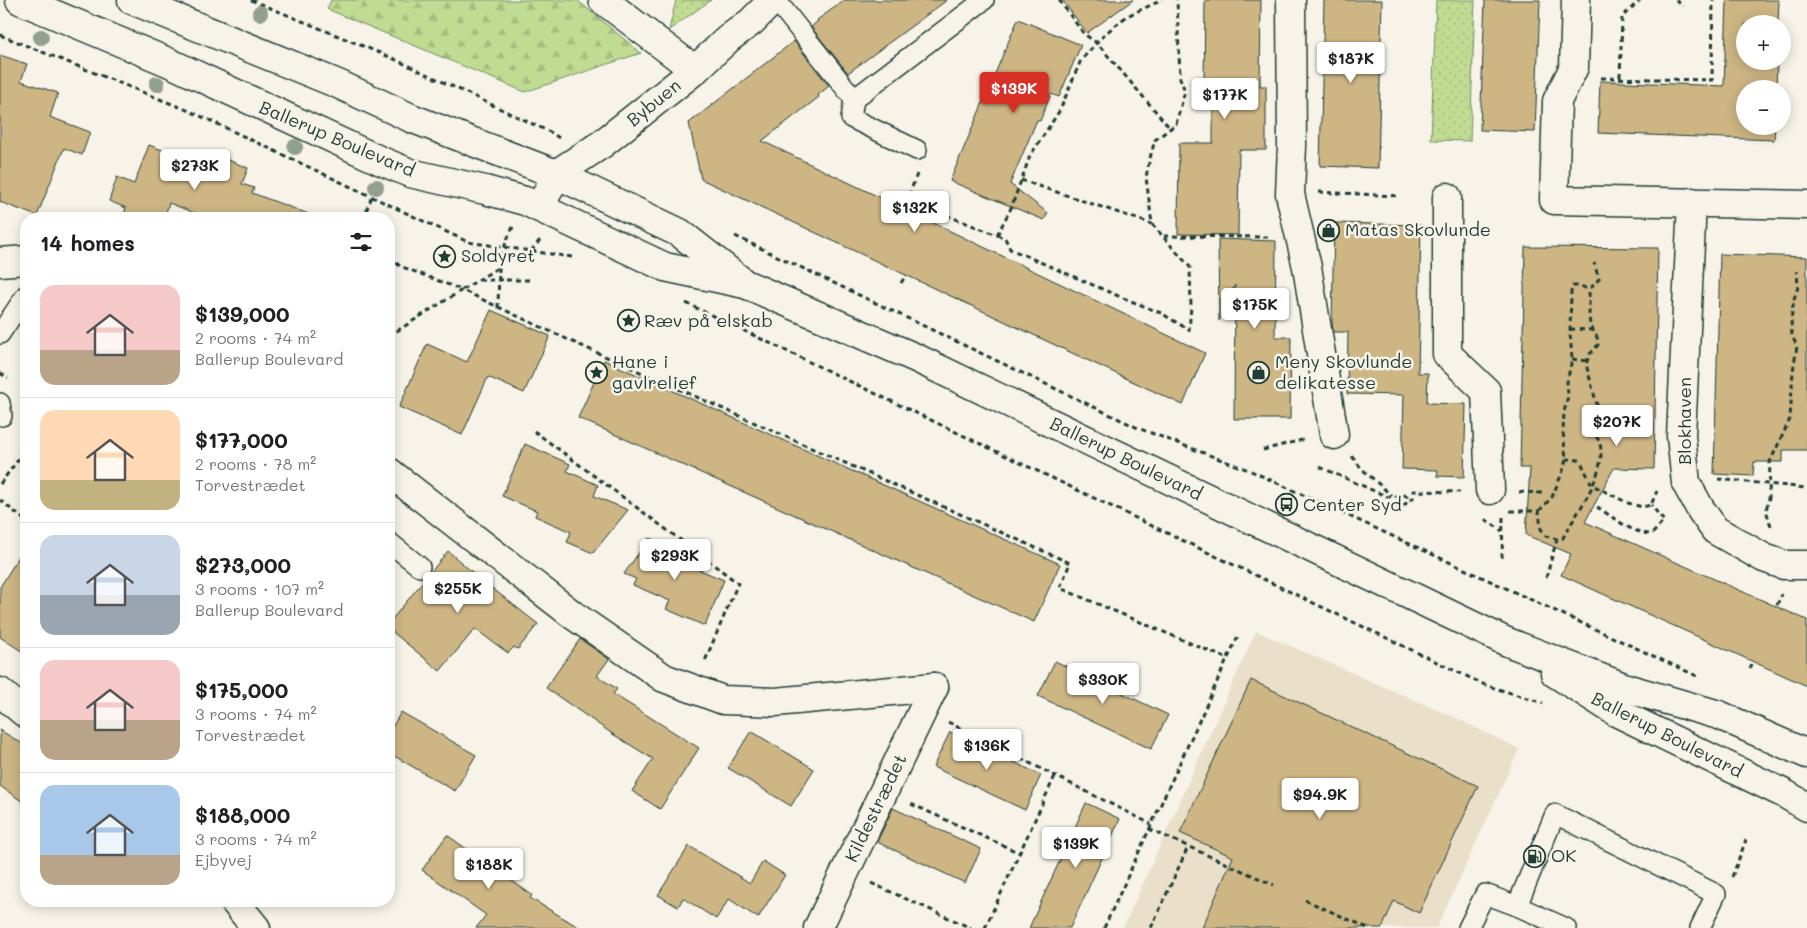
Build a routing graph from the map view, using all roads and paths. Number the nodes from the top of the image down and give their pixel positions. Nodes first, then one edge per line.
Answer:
1 (20, 0) edge
2 (132, 0) edge
3 (251, 0) edge
4 (603, 0) edge
5 (775, 0) edge
6 (984, 0) edge
7 (1059, 0) edge
8 (1162, 0) edge
9 (1176, 0) edge
10 (1292, 0) edge
11 (1576, 0) edge
12 (1640, 0) edge
13 (1676, 0) edge
14 (1713, 0) edge
15 (1683, 6) dead end
16 (0, 35) edge
17 (1097, 43) junction
18 (694, 70) junction
19 (1620, 77) junction
20 (1598, 78) dead end
21 (854, 99) junction
22 (1170, 128) junction
23 (917, 150) joint
24 (583, 155) junction
25 (556, 174) junction
26 (1022, 180) junction
27 (1334, 193) dead end
28 (372, 196) junction
29 (1399, 196) dead end
30 (1447, 197) dead end
31 (1692, 202) junction
32 (1807, 205) edge
33 (540, 208) junction
34 (366, 212) edge
35 (938, 212) junction
36 (932, 223) dead end
37 (1152, 224) junction
38 (997, 235) junction
39 (735, 236) dead end
40 (1164, 236) junction
41 (1300, 237) junction
42 (505, 248) junction
43 (574, 258) dead end
44 (20, 260) edge
45 (0, 262) edge
46 (395, 262) edge
47 (1594, 263) dead end
48 (499, 267) junction
49 (1797, 271) dead end
50 (906, 275) dead end
51 (479, 280) junction
52 (499, 280) junction
53 (529, 280) dead end
54 (901, 283) dead end
55 (745, 284) junction
56 (462, 290) junction
57 (1589, 290) junction
58 (681, 301) dead end
59 (20, 304) edge
60 (498, 308) junction
61 (1570, 329) junction
62 (1592, 330) junction
63 (395, 332) edge
64 (0, 334) edge
65 (1572, 359) junction
66 (1587, 361) junction
67 (534, 432) dead end
68 (1334, 435) joint
69 (1263, 450) dead end
70 (20, 458) edge
71 (1566, 459) junction
72 (1320, 467) dead end
73 (1361, 468) dead end
74 (395, 477) edge
75 (1686, 480) junction
76 (0, 484) edge
77 (1592, 485) junction
78 (1770, 485) junction
79 (1807, 488) edge
80 (1490, 490) junction
81 (1392, 496) junction
82 (1413, 498) junction
83 (0, 500) edge
84 (1651, 504) junction
85 (1597, 507) dead end
86 (1396, 511) dead end
87 (1508, 511) dead end
88 (1539, 511) junction
89 (20, 517) edge
90 (1557, 539) junction
91 (395, 547) edge
92 (1502, 558) dead end
93 (1801, 565) edge
94 (420, 567) dead end
95 (1546, 578) dead end
96 (1238, 636) dead end
97 (1505, 640) junction
98 (1228, 660) junction
99 (1752, 662) dead end
100 (1750, 669) dead end
101 (1699, 676) dead end
102 (692, 689) junction
103 (0, 692) edge
104 (929, 698) junction
105 (1551, 705) dead end
106 (20, 709) edge
107 (1807, 754) edge
108 (1055, 776) junction
109 (884, 791) junction
110 (1807, 807) edge
111 (1151, 824) junction
112 (1149, 829) junction
113 (1746, 840) dead end
114 (1189, 847) junction
115 (1020, 853) junction
116 (846, 871) junction
117 (1274, 886) dead end
118 (1716, 894) junction
119 (1305, 900) dead end
120 (1517, 906) junction
121 (239, 907) edge
122 (256, 928) edge
123 (818, 928) edge
124 (971, 928) edge
125 (985, 928) edge
126 (1104, 928) edge
127 (1151, 928) edge
128 (1368, 928) edge
129 (1468, 928) edge
130 (1566, 928) edge
131 (1700, 928) edge

1 - 33 street, Ballerup Boulevard
2 - 25 street, Ballerup Boulevard
3 - 24 path
4 - 18 street
5 - 18 street, Bybuen
5 - 21 lane, Bybuen
6 - 21 lane
7 - 17 path
8 - 17 path
9 - 22 path
10 - 41 street
11 - 31 street
12 - 19 path
13 - 15 path
14 - 19 path
16 - 28 path
17 - 22 path
17 - 26 path
18 - 24 street, Bybuen
19 - 20 path
21 - 23 lane
22 - 37 path
23 - 35 path
24 - 25 street, Bybuen
25 - 33 street, Bybuen
25 - 55 street, Ballerup Boulevard
26 - 37 path
26 - 38 path
27 - 29 path
28 - 34 path
28 - 42 path
30 - 80 street
31 - 32 street
31 - 75 street, Blokhaven
33 - 55 street, Ballerup Boulevard
35 - 36 path
35 - 38 path
37 - 40 path
38 - 40 path
39 - 101 path
40 - 41 path
41 - 68 street
42 - 43 path
42 - 48 path
44 - 45 street
46 - 56 path
47 - 57 path
48 - 51 path
48 - 52 path
49 - 78 path
50 - 54 path
51 - 52 path
51 - 56 path
52 - 53 path
52 - 60 path
55 - 97 street, Ballerup Boulevard
56 - 60 path
56 - 63 path
57 - 61 path
57 - 62 path
58 - 105 path
59 - 64 lane
60 - 98 path
61 - 62 path
61 - 65 path
62 - 66 path
65 - 66 path
65 - 71 path
66 - 77 path
67 - 102 path
68 - 69 path
70 - 76 path
71 - 77 path
71 - 88 path
72 - 81 path
73 - 81 path
74 - 102 street
75 - 78 path
75 - 84 path
75 - 93 street, Blokhaven
77 - 84 path
77 - 90 path
78 - 79 path
78 - 93 path
80 - 82 path
80 - 92 path
81 - 82 path
82 - 86 path
83 - 89 path
84 - 85 path
87 - 88 path
88 - 90 path
90 - 95 path
91 - 94 lane
96 - 98 path
97 - 107 street, Ballerup Boulevard
97 - 110 street, Ballerup Boulevard
98 - 111 path
99 - 100 path
102 - 104 street
103 - 106 street
104 - 108 path
104 - 109 street, Kildestrædet
108 - 111 path
108 - 115 path
109 - 115 path
109 - 116 street, Kildestrædet
111 - 112 path
112 - 114 path
112 - 126 path
113 - 118 path
114 - 117 path
114 - 127 path
115 - 125 path
116 - 123 street, Kildestrædet
116 - 124 path
118 - 120 lane
118 - 131 lane
119 - 128 path
120 - 129 lane
120 - 130 lane
121 - 122 street

